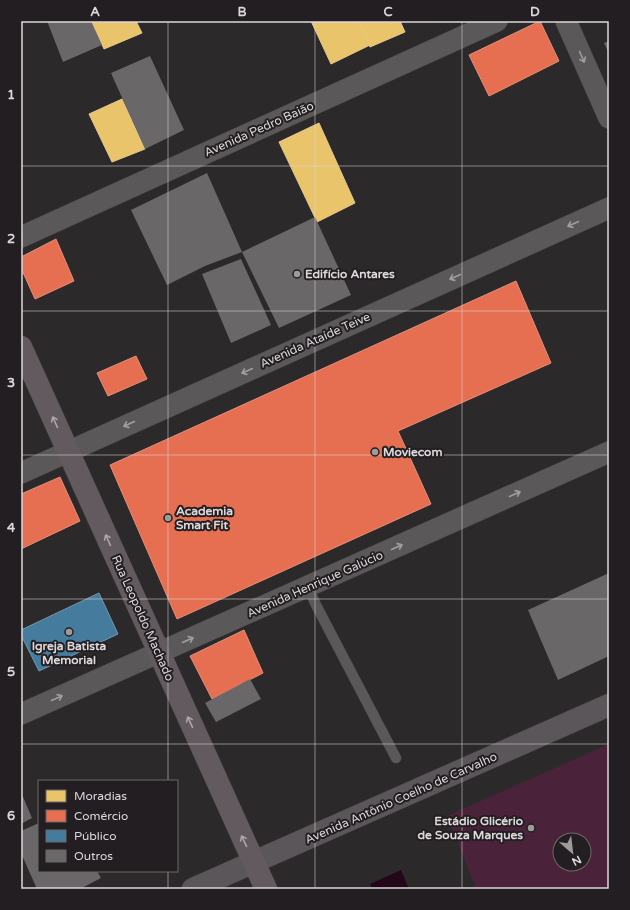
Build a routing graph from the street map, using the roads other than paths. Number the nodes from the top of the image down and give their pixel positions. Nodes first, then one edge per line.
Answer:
1 (497, 21) edge
2 (566, 21) edge
3 (609, 118) edge
4 (609, 208) edge
5 (21, 237) edge
6 (21, 347) edge
7 (68, 452) junction
8 (609, 452) edge
9 (21, 473) edge
10 (308, 587) junction
11 (159, 654) junction
12 (609, 705) edge
13 (21, 714) edge
14 (396, 758) dead end
15 (254, 863) junction
16 (193, 889) edge
17 (266, 889) edge

1 - 5 street, Avenida Pedro Baião
2 -> 3 street
4 -> 7 street, Avenida Ataíde Teive
7 -> 6 main road, Rua Leopoldo Machado
7 - 9 street, Avenida Ataíde Teive
11 -> 7 main road, Rua Leopoldo Machado
10 -> 8 street, Avenida Henrique Galúcio
11 -> 10 street, Avenida Henrique Galúcio
10 - 14 lane
13 -> 11 street, Avenida Henrique Galúcio
15 -> 11 main road, Rua Leopoldo Machado
12 - 15 street, Avenida Antônio Coelho de Carvalho
15 - 16 street, Avenida Antônio Coelho de Carvalho
15 - 17 main road, Rua Leopoldo Machado

